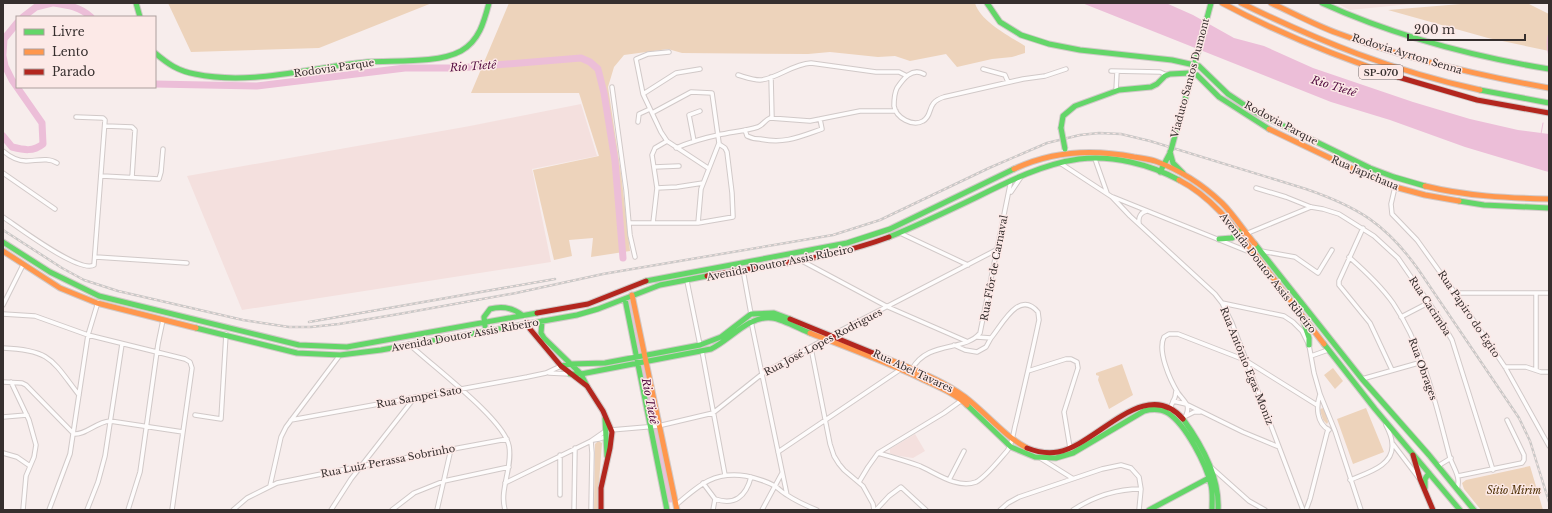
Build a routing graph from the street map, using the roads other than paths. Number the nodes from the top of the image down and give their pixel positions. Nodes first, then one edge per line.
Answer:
1 (136, 3) edge
2 (489, 3) edge
3 (987, 3) edge
4 (1210, 3) edge
5 (1222, 3) edge
6 (1241, 3) edge
7 (1270, 3) edge
8 (1322, 3) edge
9 (140, 16) edge
10 (669, 52) dead end
11 (156, 54) edge
12 (700, 68) dead end
13 (983, 69) dead end
14 (1066, 69) dead end
15 (1549, 69) edge
16 (1111, 72) dead end
17 (1116, 72) junction
18 (924, 74) dead end
19 (738, 75) dead end
20 (1167, 75) junction
21 (907, 76) junction
22 (771, 77) junction
23 (1008, 82) junction
24 (612, 87) dead end
25 (1549, 88) edge
26 (1116, 91) junction
27 (643, 94) junction
28 (1521, 99) junction
29 (1549, 103) edge
30 (1549, 107) edge
31 (651, 111) junction
32 (700, 111) dead end
33 (896, 111) junction
34 (1549, 112) edge
35 (76, 116) dead end
36 (772, 118) junction
37 (820, 119) junction
38 (638, 122) dead end
39 (105, 126) junction
40 (745, 130) junction
41 (718, 135) junction
42 (667, 141) junction
43 (694, 141) junction
44 (718, 144) junction
45 (676, 148) junction
46 (163, 149) dead end
47 (3, 151) edge
48 (1065, 151) junction
49 (1171, 151) junction
50 (1095, 159) junction
51 (57, 163) dead end
52 (1060, 163) junction
53 (1164, 164) junction
54 (679, 166) dead end
55 (654, 167) junction
56 (1019, 167) junction
57 (708, 168) junction
58 (1160, 172) junction
59 (3, 173) edge
60 (102, 176) junction
61 (1022, 176) junction
62 (1187, 176) junction
63 (132, 177) junction
64 (1011, 180) junction
65 (703, 183) junction
66 (1396, 187) junction
67 (657, 188) junction
68 (1256, 188) dead end
69 (1107, 193) junction
70 (1009, 194) junction
71 (1112, 197) junction
72 (1549, 199) edge
73 (1311, 207) junction
74 (1549, 208) edge
75 (55, 209) dead end
76 (1148, 210) junction
77 (3, 217) edge
78 (629, 223) junction
79 (653, 223) junction
80 (698, 223) junction
81 (1139, 223) junction
82 (1243, 227) junction
83 (1362, 228) junction
84 (899, 232) junction
85 (1238, 233) junction
86 (1248, 234) junction
87 (1219, 239) junction
88 (3, 242) edge
89 (998, 249) junction
90 (3, 250) edge
91 (1332, 250) dead end
92 (1261, 251) junction
93 (1254, 253) junction
94 (96, 257) junction
95 (635, 257) dead end
96 (1349, 257) junction
97 (801, 261) junction
98 (187, 263) dead end
99 (968, 265) junction
100 (23, 266) junction
101 (743, 270) junction
102 (48, 272) junction
103 (45, 279) junction
104 (687, 280) junction
105 (629, 287) junction
106 (1455, 292) junction
107 (1536, 293) junction
108 (1549, 293) edge
109 (632, 295) junction
110 (99, 296) junction
111 (624, 299) junction
112 (97, 303) junction
113 (1222, 303) junction
114 (1428, 303) junction
115 (3, 305) edge
116 (888, 307) junction
117 (539, 312) junction
118 (3, 314) edge
119 (751, 314) junction
120 (1301, 314) junction
121 (522, 315) junction
122 (1401, 317) junction
123 (163, 320) junction
124 (542, 321) junction
125 (751, 321) junction
126 (484, 322) junction
127 (528, 323) junction
128 (486, 330) junction
129 (226, 334) junction
130 (88, 335) junction
131 (832, 335) junction
132 (977, 337) junction
133 (991, 338) junction
134 (826, 339) junction
135 (966, 341) junction
136 (122, 344) junction
137 (409, 344) junction
138 (954, 345) junction
139 (1309, 345) junction
140 (3, 348) edge
141 (701, 348) junction
142 (811, 348) junction
143 (1328, 350) junction
144 (157, 353) junction
145 (340, 355) junction
146 (1311, 356) junction
147 (641, 359) junction
148 (1245, 360) junction
149 (1422, 362) junction
150 (571, 364) junction
151 (597, 364) junction
152 (561, 366) junction
153 (1505, 367) junction
154 (901, 369) junction
155 (912, 369) junction
156 (599, 370) junction
157 (1392, 370) junction
158 (1536, 370) junction
159 (1028, 371) junction
160 (1549, 372) edge
161 (546, 373) junction
162 (570, 374) junction
163 (581, 374) junction
164 (762, 374) junction
165 (1362, 378) junction
166 (3, 382) edge
167 (11, 382) junction
168 (22, 383) junction
169 (587, 386) junction
170 (15, 389) junction
171 (460, 389) junction
172 (1176, 389) junction
173 (1320, 394) junction
174 (79, 395) junction
175 (415, 397) junction
176 (962, 400) junction
177 (1173, 401) junction
178 (1186, 404) junction
179 (1317, 405) junction
180 (1170, 407) junction
181 (1203, 412) junction
182 (713, 413) junction
183 (1168, 413) junction
184 (27, 415) junction
185 (195, 415) dead end
186 (605, 415) junction
187 (3, 417) edge
188 (1185, 418) junction
189 (826, 419) junction
190 (291, 420) junction
191 (1507, 420) dead end
192 (110, 421) junction
193 (1385, 421) junction
194 (147, 426) junction
195 (659, 426) junction
196 (650, 427) junction
197 (1328, 429) junction
198 (1335, 431) junction
199 (183, 432) junction
200 (611, 433) junction
201 (74, 434) junction
202 (604, 434) junction
203 (1012, 438) junction
204 (507, 439) junction
205 (592, 440) junction
206 (1392, 443) junction
207 (1549, 446) edge
208 (1011, 447) junction
209 (1279, 447) junction
210 (575, 448) junction
211 (1070, 448) junction
212 (451, 449) junction
213 (964, 451) dead end
214 (778, 452) junction
215 (3, 453) edge
216 (878, 453) junction
217 (1412, 453) junction
218 (560, 455) junction
219 (1040, 458) junction
220 (1450, 458) junction
221 (607, 459) junction
222 (30, 466) junction
223 (361, 466) junction
224 (1438, 466) junction
225 (509, 467) junction
226 (1212, 468) junction
227 (1493, 470) junction
228 (782, 473) junction
229 (1429, 473) junction
230 (725, 475) junction
231 (1458, 476) junction
232 (751, 477) junction
233 (1073, 478) junction
234 (1209, 478) junction
235 (1420, 479) junction
236 (949, 480) junction
237 (1350, 480) junction
238 (444, 482) junction
239 (859, 482) junction
240 (505, 483) junction
241 (703, 483) junction
242 (270, 486) junction
243 (775, 486) junction
244 (1424, 488) junction
245 (1141, 489) junction
246 (1457, 489) junction
247 (560, 495) dead end
248 (787, 495) junction
249 (715, 499) junction
250 (677, 508) edge
251 (23, 510) edge
252 (49, 510) edge
253 (87, 510) edge
254 (128, 510) edge
255 (172, 510) edge
256 (233, 510) edge
257 (331, 510) edge
258 (392, 510) edge
259 (437, 510) edge
260 (505, 510) edge
261 (574, 510) edge
262 (591, 510) edge
263 (601, 510) edge
264 (669, 510) edge
265 (713, 510) edge
266 (762, 510) edge
267 (817, 510) edge
268 (875, 510) edge
269 (926, 510) edge
270 (1000, 510) edge
271 (1073, 510) edge
272 (1138, 510) edge
273 (1149, 510) edge
274 (1212, 510) edge
275 (1218, 510) edge
276 (1265, 510) edge
277 (1303, 510) edge
278 (1306, 510) edge
279 (1361, 510) edge
280 (1433, 510) edge
281 (1460, 510) edge
282 (1474, 510) edge

1 - 9 main road
2 - 11 main road, Rodovia Parque
3 - 72 main road, Rodovia Parque
4 - 49 main road, Viaduto Santos Dumont, bridge
5 - 34 main road, SP-070
6 - 28 main road, Rodovia Ayrton Senna / SP-070
7 - 25 main road, Rodovia Ayrton Senna / SP-070
8 - 15 main road
10 - 27 street
12 - 27 street
13 - 23 street
14 - 23 street
16 - 17 street
17 - 20 street
17 - 26 street
18 - 21 street
19 - 22 street
20 - 26 main road, Rua Japichaua
20 - 66 main road, Rua Japichaua
21 - 22 street
21 - 33 street
22 - 36 street
23 - 33 street
24 - 78 street
26 - 48 main road, Rua Japichaua, bridge
27 - 31 street
28 - 29 main road, Rodovia Ayrton Senna / SP-070
28 - 30 main road
31 - 38 street
31 - 41 street
31 - 42 street
32 - 43 street
33 - 37 street
35 - 39 street
36 - 37 street
36 - 40 street
37 - 40 street
39 - 60 street
39 - 63 street
40 - 41 street
41 - 43 street
41 - 44 street
42 - 45 street
42 - 55 street
43 - 45 street
44 - 57 street
44 - 80 street
45 - 57 street
46 - 63 street
47 - 51 street
48 - 53 main road, Avenida Doutor Assis Ribeiro
48 - 56 main road, Avenida Doutor Assis Ribeiro
49 - 53 main road, Viaduto Santos Dumont
49 - 62 main road, Viaduto Santos Dumont
50 - 52 main road, Avenida Doutor Assis Ribeiro
50 - 58 main road, Avenida Doutor Assis Ribeiro
50 - 69 street
52 - 61 main road, Avenida Doutor Assis Ribeiro
52 - 69 street, Rua Antônio Egas Moniz
53 - 58 main road, Viaduto Santos Dumont
53 - 62 main road, Avenida Doutor Assis Ribeiro
54 - 55 street
55 - 67 street
56 - 64 main road
56 - 105 main road, Avenida Doutor Assis Ribeiro
57 - 65 street
58 - 85 main road, Avenida Doutor Assis Ribeiro
59 - 75 street
60 - 63 street
60 - 94 street
61 - 64 main road, Avenida Doutor Assis Ribeiro
61 - 70 street, Rua Flôr de Carnaval
62 - 82 main road, Avenida Doutor Assis Ribeiro
64 - 70 street, Rua Flôr de Carnaval
64 - 84 main road, Avenida Doutor Assis Ribeiro
65 - 67 street
65 - 80 street
66 - 74 main road, Rua Japichaua
66 - 106 street, Rua Papiro do Egito
67 - 79 street
68 - 73 street, Rua Cacimba
69 - 71 street, Rua Antônio Egas Moniz
70 - 89 street, Rua Flôr de Carnaval
71 - 76 street
71 - 81 street, Rua Antônio Egas Moniz
73 - 83 street, Rua Cacimba
73 - 86 street
76 - 81 street
76 - 87 street
77 - 94 street
78 - 79 street
78 - 95 street
79 - 80 street
81 - 113 street, Rua Antônio Egas Moniz
82 - 85 main road
82 - 86 main road, Avenida Doutor Assis Ribeiro
83 - 96 street
83 - 114 street, Rua Cacimba
84 - 97 main road, Avenida Doutor Assis Ribeiro
84 - 99 street
85 - 87 main road
85 - 93 main road, Avenida Doutor Assis Ribeiro
86 - 92 main road, Avenida Doutor Assis Ribeiro
87 - 93 street
88 - 102 main road
89 - 99 street, Rua José Lopes Rodrigues
89 - 132 street, Rua Flôr de Carnaval
90 - 100 main road, Avenida Doutor Assis Ribeiro
91 - 92 street
92 - 165 main road, Avenida Doutor Assis Ribeiro
93 - 120 main road, Avenida Doutor Assis Ribeiro
94 - 98 street
96 - 122 street, Rua Obrages
96 - 157 street
97 - 101 main road, Avenida Doutor Assis Ribeiro
97 - 116 street
99 - 116 street, Rua José Lopes Rodrigues
100 - 103 main road, Avenida Doutor Assis Ribeiro
100 - 115 street
101 - 104 main road, Avenida Doutor Assis Ribeiro
101 - 119 street
102 - 103 main road
102 - 110 main road
103 - 112 main road, Avenida Doutor Assis Ribeiro
104 - 109 main road, Avenida Doutor Assis Ribeiro
104 - 141 street
105 - 109 main road
105 - 117 main road, Avenida Doutor Assis Ribeiro
106 - 107 street
106 - 153 street, Rua Papiro do Egito
107 - 108 street
107 - 158 street
109 - 111 main road, Avenida Doutor Assis Ribeiro
109 - 147 main road
110 - 112 street
110 - 126 main road, Avenida Doutor Assis Ribeiro
111 - 124 main road, Avenida Doutor Assis Ribeiro
111 - 147 main road
112 - 123 main road, Avenida Doutor Assis Ribeiro
112 - 130 street
113 - 139 street
113 - 148 street, Rua Antônio Egas Moniz
114 - 122 street
114 - 227 street, Rua Cacimba
116 - 131 street, Rua José Lopes Rodrigues
116 - 135 street
117 - 121 main road, Avenida Doutor Assis Ribeiro
117 - 127 main road
118 - 130 street
119 - 131 main road, Rua Abel Tavares
119 - 141 main road, Rua Abel Tavares
120 - 139 main road
120 - 143 main road, Avenida Doutor Assis Ribeiro
121 - 126 main road, Avenida Doutor Assis Ribeiro
121 - 126 main road
122 - 149 street, Rua Obrages
123 - 129 main road, Avenida Doutor Assis Ribeiro
123 - 144 street
124 - 127 main road, Avenida Doutor Assis Ribeiro
124 - 150 main road
125 - 134 main road, Rua Abel Tavares
125 - 141 main road, Rua Abel Tavares
125 - 164 street
126 - 128 main road
127 - 128 main road, Avenida Doutor Assis Ribeiro
127 - 152 main road
128 - 137 main road, Avenida Doutor Assis Ribeiro
129 - 145 main road, Avenida Doutor Assis Ribeiro
129 - 185 street
130 - 136 street
130 - 174 street
131 - 134 street, Rua José Lopes Rodrigues
131 - 155 main road, Rua Abel Tavares
132 - 133 street
132 - 135 street
133 - 138 street
133 - 159 street
134 - 142 street, Rua José Lopes Rodrigues
134 - 154 main road, Rua Abel Tavares
135 - 138 street
136 - 144 street
136 - 192 street
137 - 145 main road, Avenida Doutor Assis Ribeiro
137 - 171 street
138 - 155 street
139 - 146 street
140 - 174 street
141 - 147 main road, Rua Abel Tavares
141 - 182 street
142 - 164 street, Rua José Lopes Rodrigues
142 - 189 street
143 - 146 street
143 - 193 main road, Avenida Doutor Assis Ribeiro
144 - 194 street
144 - 199 street
145 - 190 street
146 - 173 street
147 - 151 main road, Rua Abel Tavares
147 - 156 main road, Rua Abel Tavares
147 - 195 main road
147 - 196 main road
148 - 172 street
148 - 179 street
148 - 209 street, Rua Antônio Egas Moniz
149 - 157 street
149 - 220 street, Rua Obrages
150 - 151 main road, Rua Abel Tavares
150 - 152 main road, Rua Abel Tavares
150 - 163 main road
151 - 156 main road
152 - 161 street, Rua Sampei Sato
152 - 162 main road
153 - 158 street
153 - 207 street, Rua Papiro do Egito
154 - 176 main road, Rua Abel Tavares
154 - 189 street
155 - 203 main road, Rua Abel Tavares
156 - 163 main road, Rua Abel Tavares
157 - 165 street
158 - 160 street
159 - 203 street
159 - 211 street
161 - 162 street, Rua Sampei Sato
161 - 171 street, Rua Sampei Sato
162 - 163 main road, Rua Abel Tavares
162 - 169 main road
163 - 169 main road
164 - 182 street, Rua José Lopes Rodrigues
164 - 214 street
165 - 224 main road, Avenida Doutor Assis Ribeiro
166 - 167 street
167 - 168 street
167 - 170 street
168 - 170 street
168 - 201 street
169 - 186 main road
170 - 184 street
171 - 175 street, Rua Sampei Sato
171 - 204 street
172 - 177 street
172 - 178 street
173 - 179 street
173 - 198 street
174 - 201 street
175 - 190 street, Rua Sampei Sato
175 - 223 street
176 - 208 main road, Rua Abel Tavares
176 - 216 street
177 - 178 street
177 - 180 street
178 - 181 street
178 - 188 street
179 - 197 street
180 - 183 street
180 - 188 main road
180 - 211 main road, Rua Abel Tavares
181 - 188 street
181 - 209 street
182 - 195 street, Rua José Lopes Rodrigues
182 - 230 street
183 - 219 main road, Rua Abel Tavares
183 - 234 main road
184 - 187 street
184 - 222 street
186 - 200 main road
186 - 202 main road
188 - 226 main road
189 - 214 street
189 - 239 street
190 - 242 street
191 - 227 street
192 - 194 street
192 - 201 street
192 - 253 street
193 - 206 street
193 - 217 main road, Avenida Doutor Assis Ribeiro
194 - 199 street
194 - 254 street
195 - 196 street, Rua José Lopes Rodrigues
195 - 250 main road
196 - 200 street, Rua José Lopes Rodrigues
196 - 264 main road
197 - 198 street
197 - 278 street
198 - 237 street
199 - 255 street
200 - 202 main road
200 - 221 main road
201 - 252 street
202 - 205 street
202 - 221 main road
203 - 208 street
203 - 211 main road, Rua Abel Tavares
204 - 212 street, Rua Luiz Perassa Sobrinho
204 - 225 street
205 - 210 street
205 - 262 street
206 - 235 street
206 - 237 street
208 - 219 main road, Rua Abel Tavares
208 - 236 street
209 - 277 street, Rua Antônio Egas Moniz
210 - 218 street
210 - 261 street
212 - 223 street, Rua Luiz Perassa Sobrinho
212 - 238 street
213 - 236 street
214 - 228 street
215 - 222 street
216 - 236 street
216 - 239 street
217 - 229 main road, Avenida Doutor Assis Ribeiro
217 - 235 main road
218 - 240 street
218 - 247 street
219 - 233 street
220 - 224 street
220 - 231 street, Rua Obrages
221 - 263 main road
222 - 251 street
223 - 242 street, Rua Luiz Perassa Sobrinho
223 - 257 street
224 - 246 main road, Avenida Doutor Assis Ribeiro
225 - 238 street
225 - 240 street
226 - 275 main road
226 - 276 street
227 - 231 street
228 - 243 street
228 - 248 street
229 - 244 main road
229 - 281 main road, Avenida Doutor Assis Ribeiro
230 - 232 street
230 - 241 street
231 - 246 street
232 - 243 street
232 - 249 street
233 - 245 street
233 - 270 street
234 - 273 main road
234 - 274 main road
235 - 244 main road
237 - 279 street
238 - 258 street
238 - 259 street
239 - 268 street
240 - 260 street
241 - 249 street
241 - 250 street
242 - 256 street, Rua Luiz Perassa Sobrinho
243 - 248 street
243 - 266 street
244 - 280 main road
245 - 271 street
245 - 272 street
246 - 282 main road, Avenida Doutor Assis Ribeiro
248 - 267 street
249 - 265 street
250 - 264 main road
268 - 269 street

